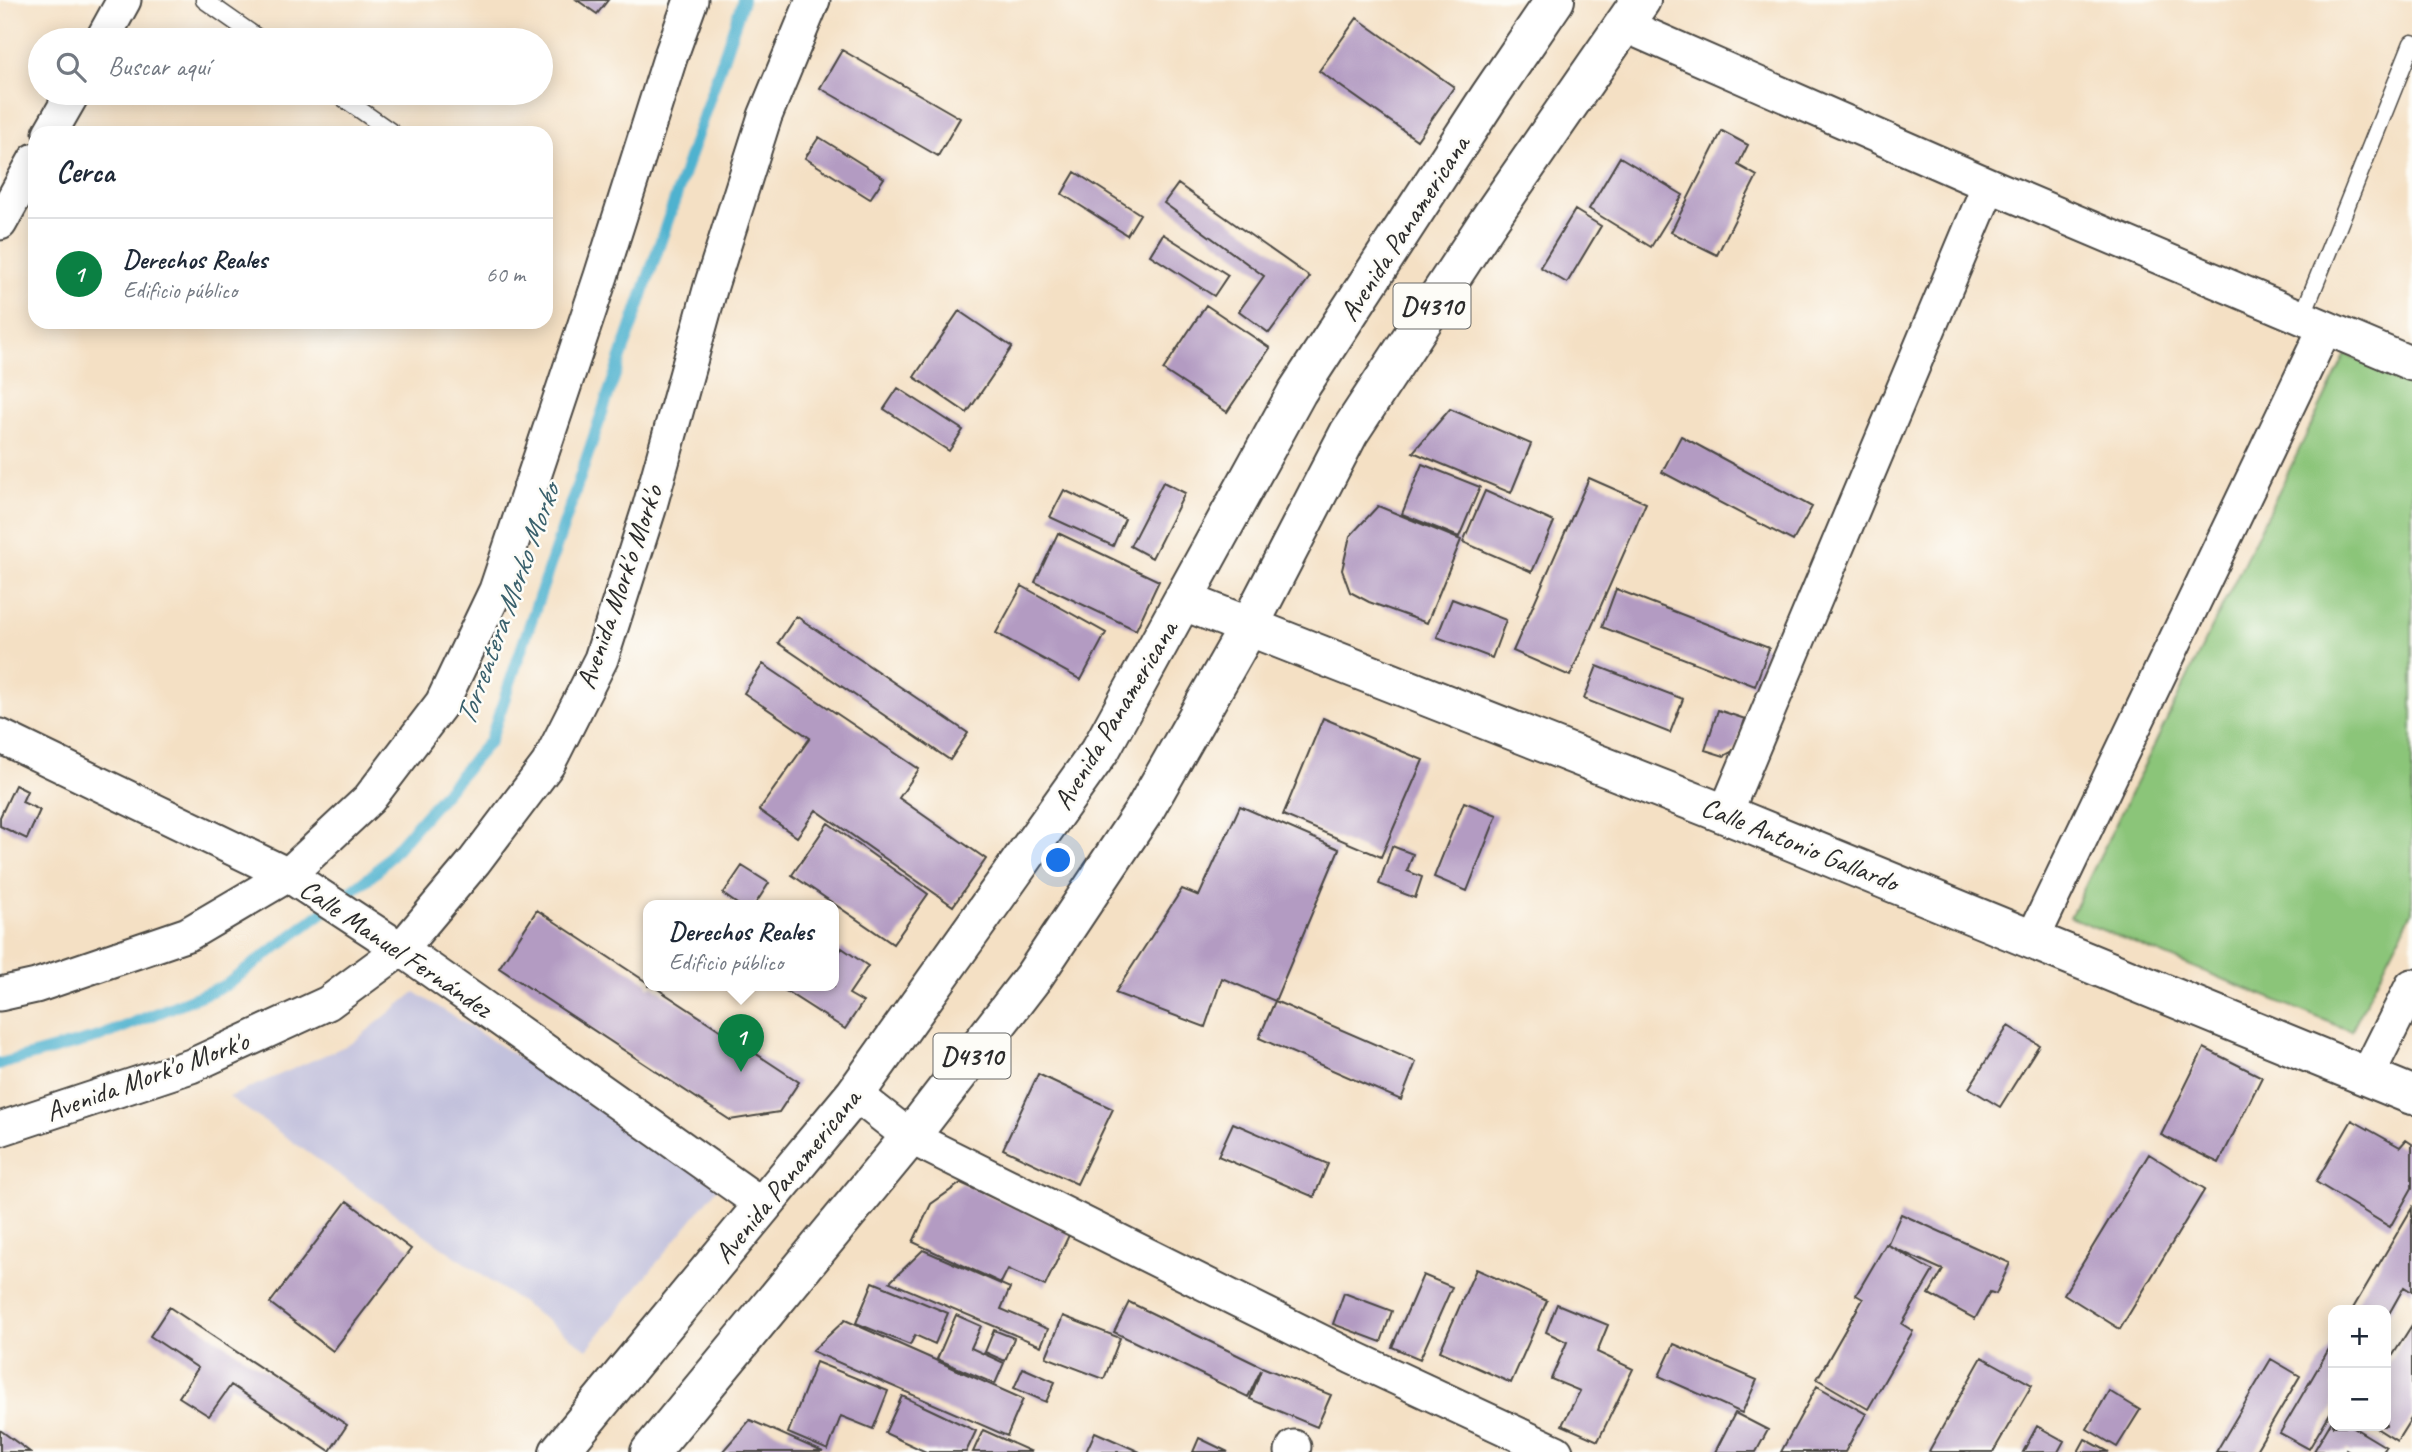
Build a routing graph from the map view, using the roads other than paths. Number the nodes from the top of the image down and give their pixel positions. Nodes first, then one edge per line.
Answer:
1 (124, 0) edge
2 (204, 0) edge
3 (691, 0) edge
4 (813, 0) edge
5 (1555, 0) edge
6 (1632, 13) edge
7 (109, 28) edge
8 (244, 28) edge
9 (2412, 43) edge
10 (66, 105) edge
11 (353, 105) edge
12 (54, 126) edge
13 (383, 126) edge
14 (28, 173) edge
15 (1989, 185) junction
16 (0, 223) edge
17 (2314, 323) junction
18 (2412, 364) edge
19 (1184, 601) junction
20 (1248, 628) junction
21 (0, 736) edge
22 (1725, 814) junction
23 (288, 875) junction
24 (2033, 938) junction
25 (401, 949) junction
26 (2412, 986) edge
27 (0, 994) edge
28 (2367, 1076) junction
29 (855, 1094) junction
30 (2412, 1094) edge
31 (0, 1129) edge
32 (910, 1136) junction
33 (764, 1206) junction
34 (559, 1452) edge
35 (650, 1452) edge
36 (1556, 1452) edge

1 - 7 street
2 - 8 lane
3 - 23 street
4 - 25 street, Avenida Mork'o Mork'o
5 - 19 main road, Avenida Panamericana / D4310
6 - 15 street
6 - 20 main road, D4310
9 - 17 lane
10 - 12 street
11 - 13 lane
14 - 16 street
15 - 17 street
15 - 22 street
17 - 18 street
17 - 24 street
19 - 20 main road, Calle Antonio Gallardo
19 - 29 main road, Avenida Panamericana / D4310
20 - 22 main road, Calle Antonio Gallardo
20 - 32 main road, D4310
21 - 23 street, Calle Manuel Fernández
22 - 24 main road, Calle Antonio Gallardo
23 - 25 street, Calle Manuel Fernández
23 - 27 street
24 - 28 main road, Calle Antonio Gallardo
25 - 31 street, Avenida Mork'o Mork'o
25 - 33 street, Calle Manuel Fernández
26 - 28 street
28 - 30 main road, Calle Antonio Gallardo
29 - 32 street
29 - 33 main road, Avenida Panamericana / D4310
32 - 35 main road, D4310
32 - 36 street
33 - 34 main road, Avenida Panamericana / D4310

